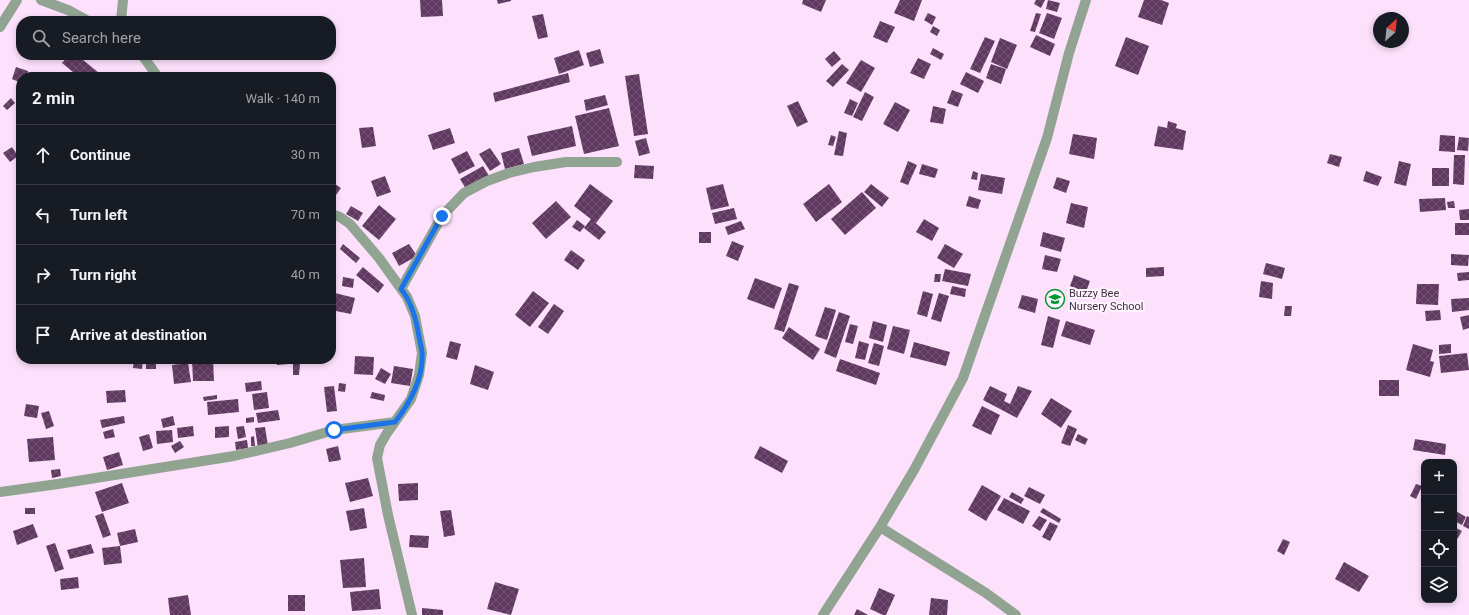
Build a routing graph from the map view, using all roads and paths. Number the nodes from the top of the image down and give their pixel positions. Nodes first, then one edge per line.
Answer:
1 (17, 0) edge
2 (41, 0) edge
3 (123, 0) edge
4 (1086, 0) edge
5 (79, 16) edge
6 (121, 16) edge
7 (0, 27) edge
8 (146, 60) edge
9 (154, 72) edge
10 (617, 162) dead end
11 (336, 216) edge
12 (401, 289) junction
13 (395, 422) junction
14 (0, 492) edge
15 (880, 526) junction
16 (412, 615) edge
17 (823, 615) edge
18 (1016, 615) edge

1 - 7 street
2 - 5 street
3 - 6 street
4 - 15 street
8 - 9 street
10 - 12 street
11 - 12 street
12 - 13 street
13 - 14 street
13 - 16 street
15 - 17 street
15 - 18 street

